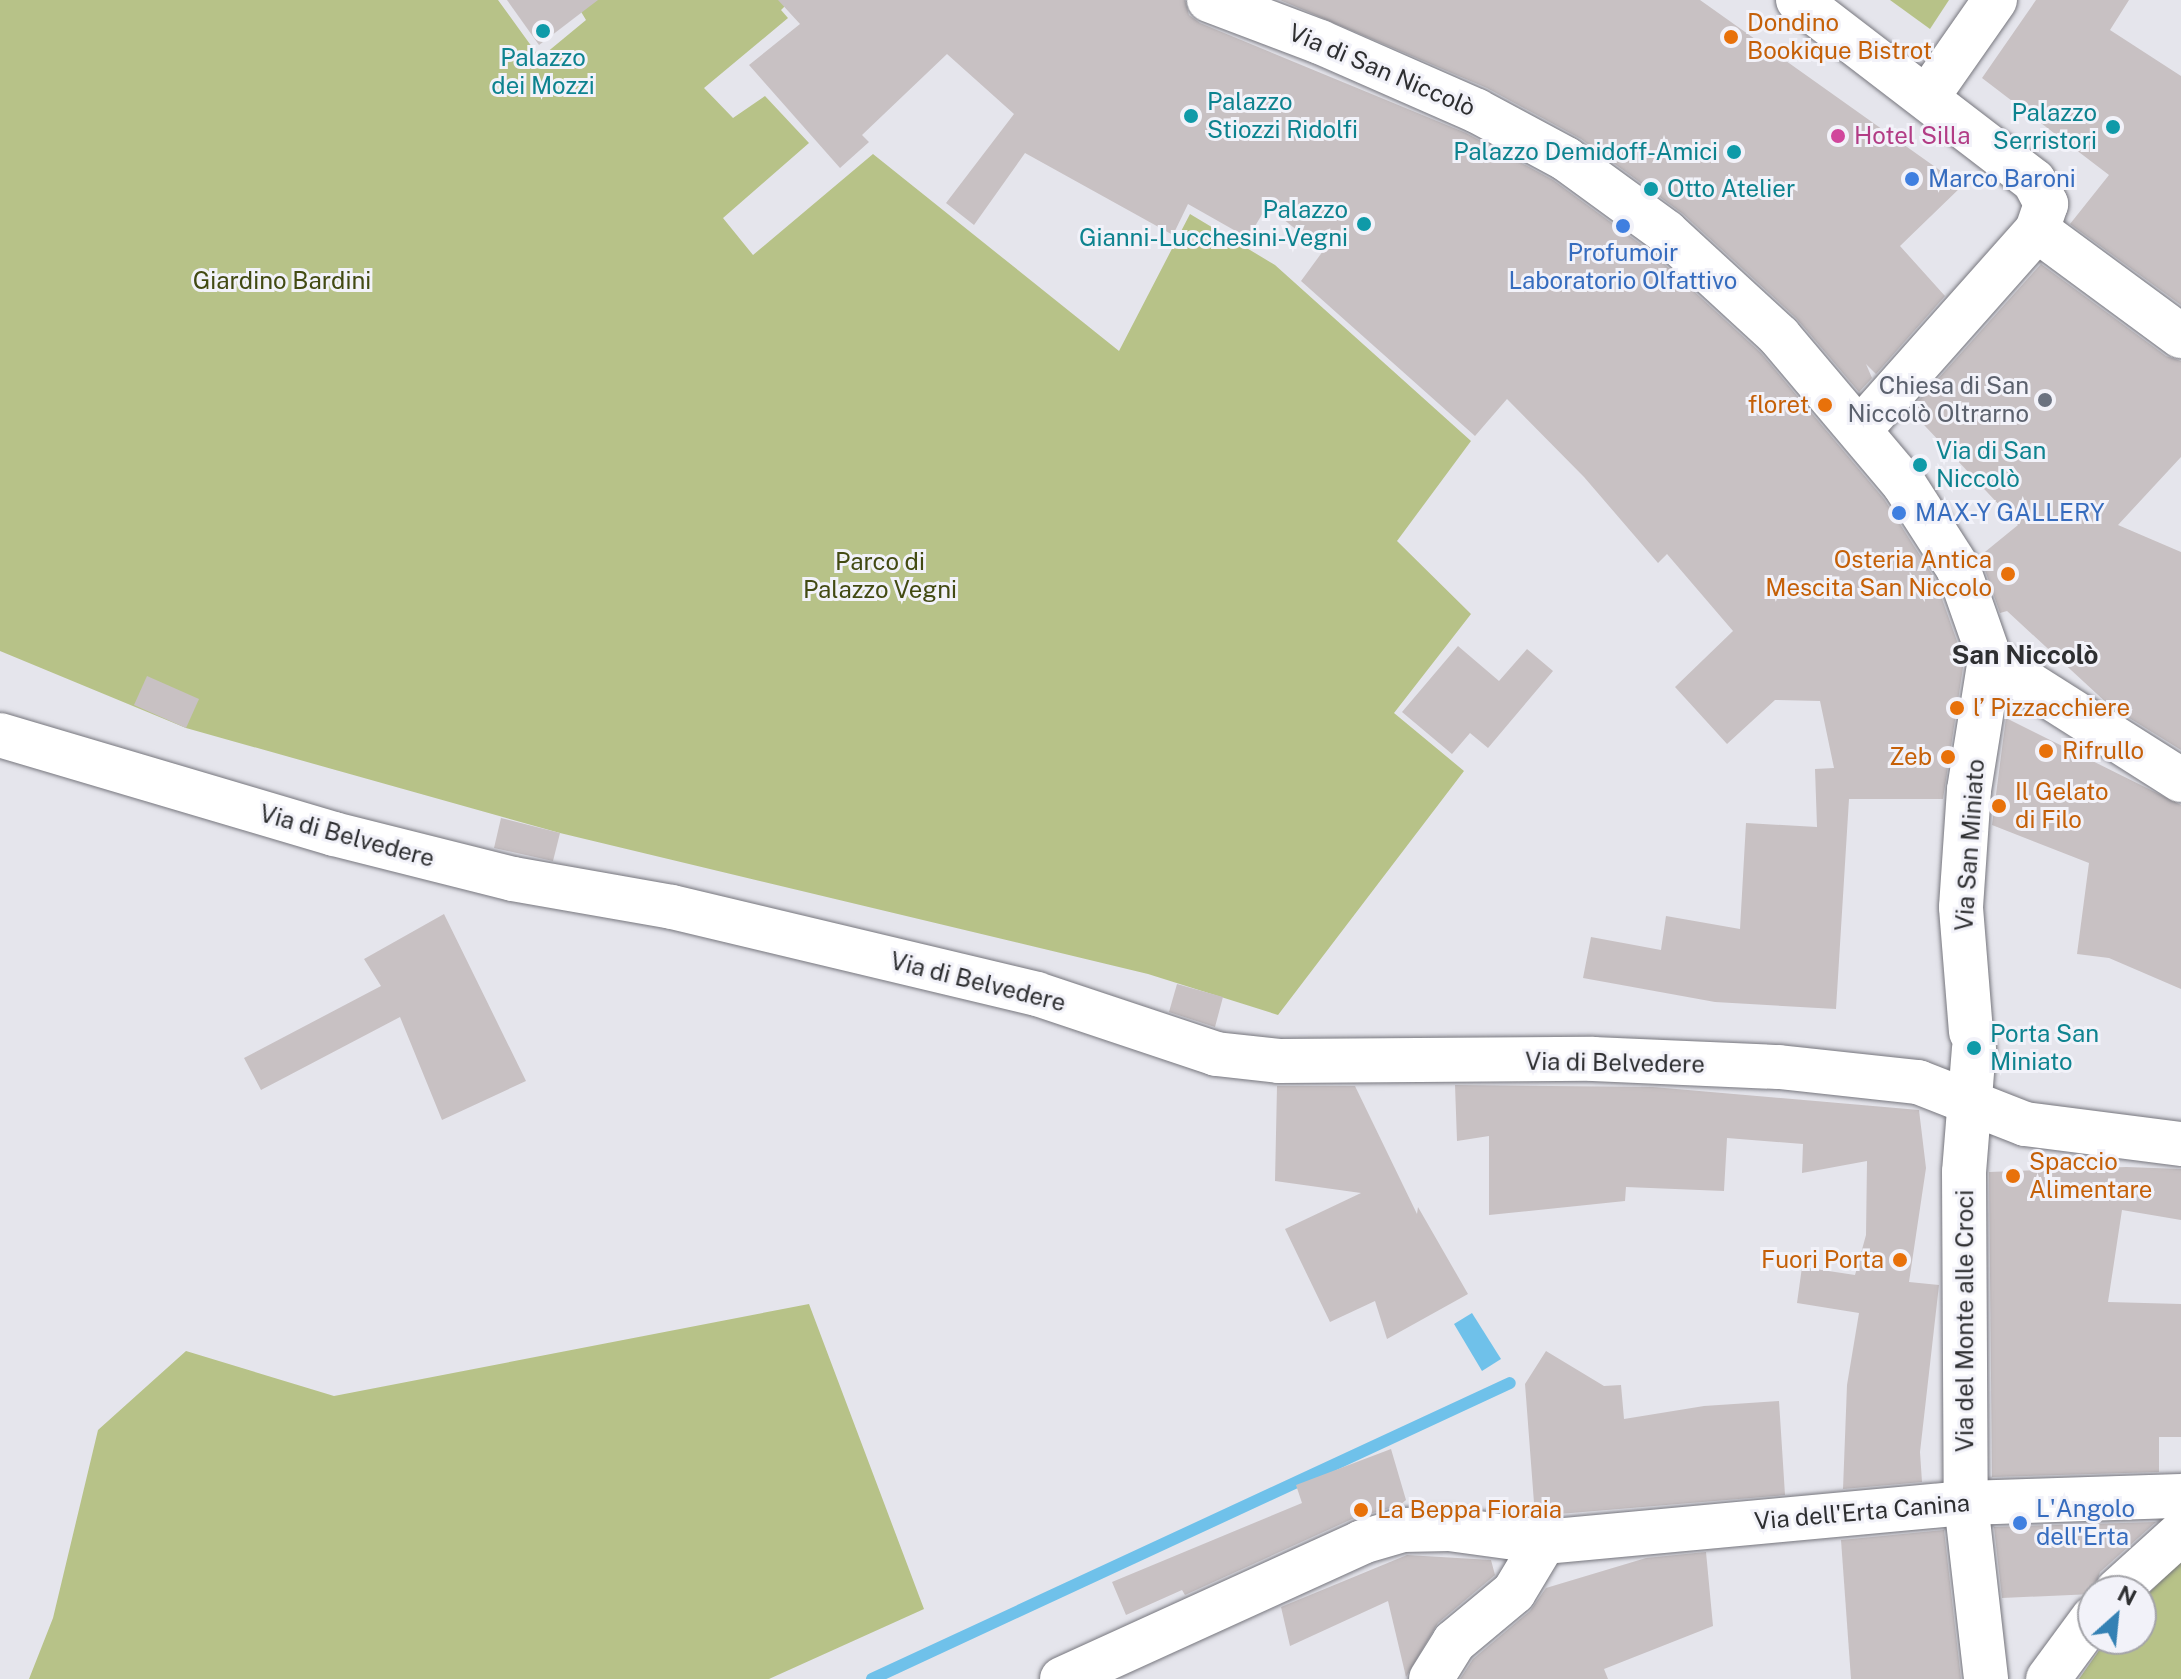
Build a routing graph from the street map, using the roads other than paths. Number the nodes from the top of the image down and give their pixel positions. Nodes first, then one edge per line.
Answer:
1 (1209, 0) edge
2 (1798, 0) edge
3 (1995, 0) edge
4 (1928, 96) junction
5 (2037, 230) junction
6 (2181, 336) edge
7 (1861, 428) junction
8 (1990, 659) junction
9 (0, 735) edge
10 (2181, 780) edge
11 (1969, 1106) junction
12 (2181, 1144) edge
13 (2181, 1496) edge
14 (1966, 1503) junction
15 (2181, 1533) edge
16 (1544, 1542) junction
17 (2135, 1575) edge
18 (2077, 1640) edge
19 (1062, 1679) edge
20 (1431, 1679) edge
21 (1986, 1679) edge
22 (2048, 1679) edge

1 - 7 street, Via di San Niccolò
2 - 4 street
3 - 4 street
4 - 5 street
5 - 6 street
5 - 7 street
7 - 8 street, Via di San Niccolò
8 - 10 street
8 - 11 street, Via San Miniato
9 - 11 street, Via di Belvedere
11 - 12 street, Via di Belvedere
11 - 14 street, Via del Monte alle Croci
13 - 14 street, Via dell'Erta Canina
14 - 16 street, Via dell'Erta Canina
14 - 21 street, Via del Monte alle Croci
15 - 17 street
16 - 19 street, Via dell'Erta Canina
16 - 20 street
18 - 22 street

